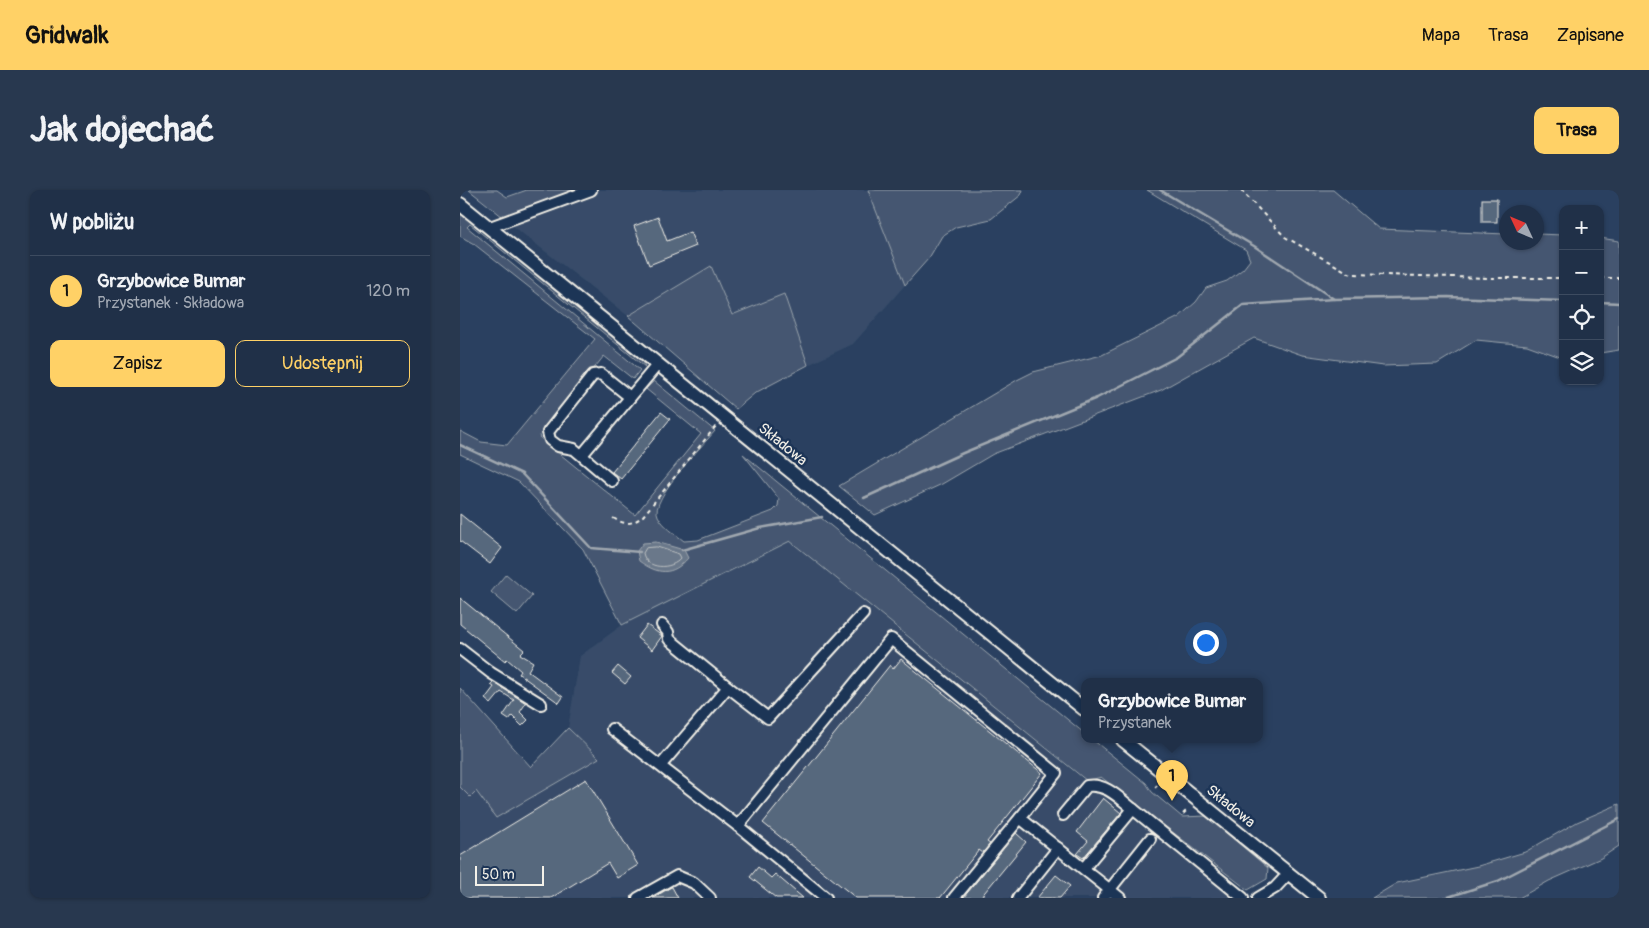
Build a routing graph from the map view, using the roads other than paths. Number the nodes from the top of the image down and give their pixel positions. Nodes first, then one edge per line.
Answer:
1 (591, 190) edge
2 (460, 205) edge
3 (490, 227) junction
4 (658, 364) junction
5 (630, 397) junction
6 (582, 455) junction
7 (612, 481) dead end
8 (863, 614) dead end
9 (662, 625) dead end
10 (460, 649) edge
11 (728, 687) junction
12 (541, 704) dead end
13 (1081, 706) edge
14 (612, 729) dead end
15 (1127, 743) edge
16 (661, 765) junction
17 (1133, 809) junction
18 (1063, 814) dead end
19 (1020, 818) junction
20 (738, 826) junction
21 (1150, 839) dead end
22 (1058, 848) junction
23 (1084, 868) junction
24 (1289, 873) junction
25 (1110, 890) junction
26 (638, 898) edge
27 (710, 898) edge
28 (826, 898) edge
29 (954, 898) edge
30 (1018, 898) edge
31 (1103, 898) edge
32 (1120, 898) edge
33 (1243, 898) edge
34 (1258, 898) edge
35 (1319, 898) edge

1 - 3 street
2 - 3 main road, Składowa
3 - 4 main road, Składowa
4 - 5 street
4 - 13 main road, Składowa
5 - 6 street
5 - 6 street
6 - 7 street
8 - 11 street
9 - 11 street
10 - 12 street
11 - 16 street
14 - 16 street
15 - 24 main road, Składowa
16 - 20 street
17 - 18 street
17 - 23 street
17 - 33 street
19 - 20 street
19 - 22 street
19 - 29 street
20 - 28 street
21 - 25 street
22 - 23 street
22 - 30 street
23 - 25 street
24 - 34 street
24 - 35 main road, Składowa
25 - 31 street
25 - 32 street
26 - 27 street

